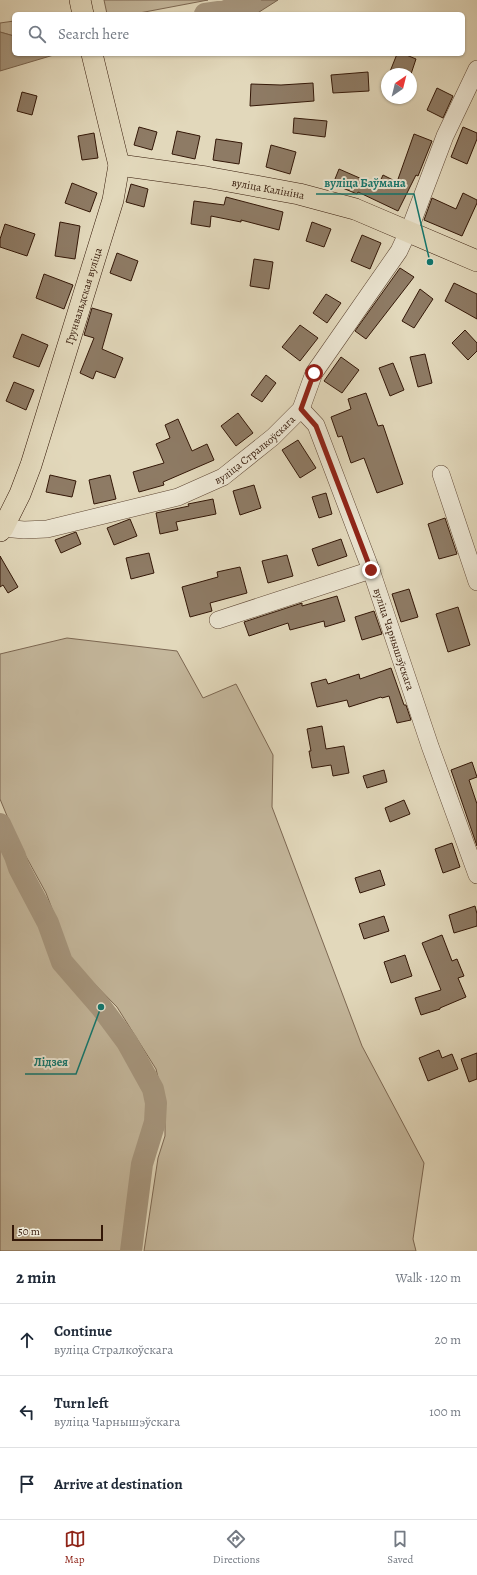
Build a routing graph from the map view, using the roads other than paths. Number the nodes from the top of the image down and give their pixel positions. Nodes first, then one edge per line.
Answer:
1 (80, 0) edge
2 (83, 12) edge
3 (92, 56) edge
4 (477, 68) edge
5 (119, 165) junction
6 (408, 232) junction
7 (477, 261) edge
8 (301, 409) junction
9 (441, 474) dead end
10 (1, 530) edge
11 (472, 550) edge
12 (371, 570) junction
13 (477, 582) edge
14 (218, 620) dead end
15 (477, 875) edge

1 - 2 main road
3 - 5 main road, Грунвальдская вуліца
4 - 6 street, вуліца Стралкоўскага
5 - 6 main road, вуліца Калініна
5 - 10 main road, Грунвальдская вуліца
6 - 7 main road, вуліца Калініна
6 - 8 street, вуліца Стралкоўскага
8 - 10 street, вуліца Стралкоўскага
8 - 12 street, вуліца Чарнышэўскага
9 - 11 street
11 - 13 street
12 - 14 street
12 - 15 street, вуліца Чарнышэўскага

